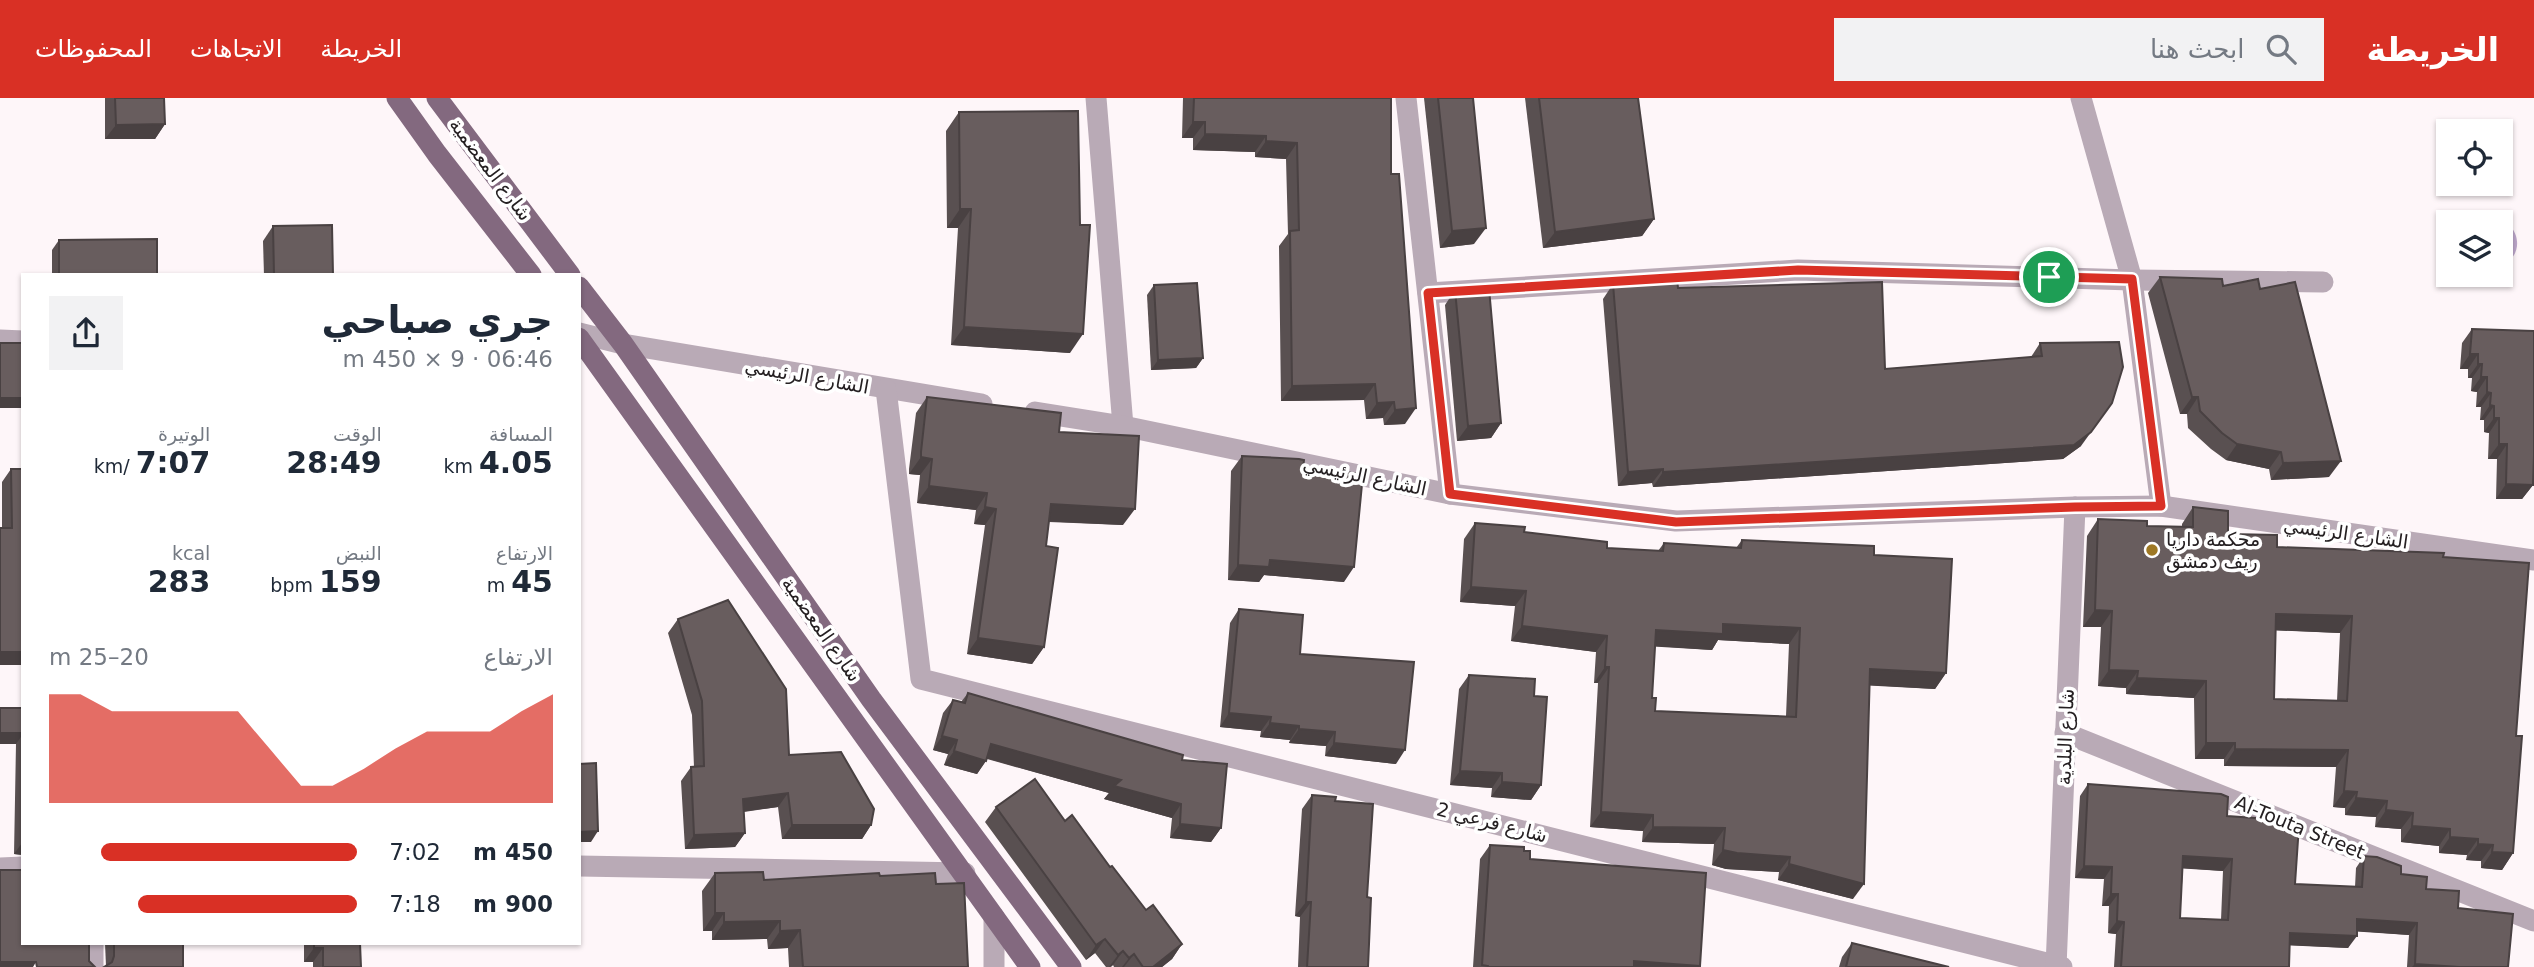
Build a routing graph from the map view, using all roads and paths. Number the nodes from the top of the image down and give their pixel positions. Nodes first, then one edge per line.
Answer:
1 (397, 98) edge
2 (437, 98) edge
3 (1096, 98) edge
4 (1406, 98) edge
5 (2081, 98) edge
6 (464, 133) junction
7 (437, 154) junction
8 (529, 273) edge
9 (569, 273) edge
10 (2132, 279) junction
11 (2323, 282) dead end
12 (581, 290) edge
13 (1428, 293) junction
14 (581, 335) edge
15 (581, 338) edge
16 (0, 340) edge
17 (21, 341) edge
18 (622, 345) junction
19 (887, 389) junction
20 (1123, 426) junction
21 (1450, 494) junction
22 (2161, 506) junction
23 (2075, 507) junction
24 (2534, 561) edge
25 (2065, 733) junction
26 (581, 866) edge
27 (21, 867) edge
28 (0, 868) edge
29 (965, 873) junction
30 (994, 917) junction
31 (2534, 921) edge
32 (93, 945) edge
33 (2058, 966) edge
34 (93, 967) edge
35 (994, 967) edge
36 (1030, 967) edge
37 (1071, 967) edge

1 - 7 main road, شارع المعضمية
2 - 6 main road, شارع المعضمية
3 - 20 street
4 - 13 street
5 - 10 street
6 - 7 main road
6 - 9 main road, شارع المعضمية
7 - 8 main road, شارع المعضمية
10 - 11 street
10 - 13 street
10 - 22 street
12 - 18 main road, شارع المعضمية
13 - 21 street
14 - 18 street, الشارع الرئيسي
15 - 29 main road, شارع المعضمية
16 - 17 street
18 - 19 street, الشارع الرئيسي
18 - 37 main road, شارع المعضمية
19 - 20 street, الشارع الرئيسي
19 - 33 street, شارع فرعي 2
20 - 21 street, الشارع الرئيسي
21 - 23 street, الشارع الرئيسي
22 - 23 street, الشارع الرئيسي
22 - 24 street, الشارع الرئيسي
23 - 25 street, شارع البلدية
25 - 31 street, Al-Touta Street
25 - 33 street, شارع البلدية
26 - 29 street
27 - 28 street
29 - 30 main road, شارع المعضمية
30 - 35 street
30 - 36 main road, شارع المعضمية
32 - 34 street

